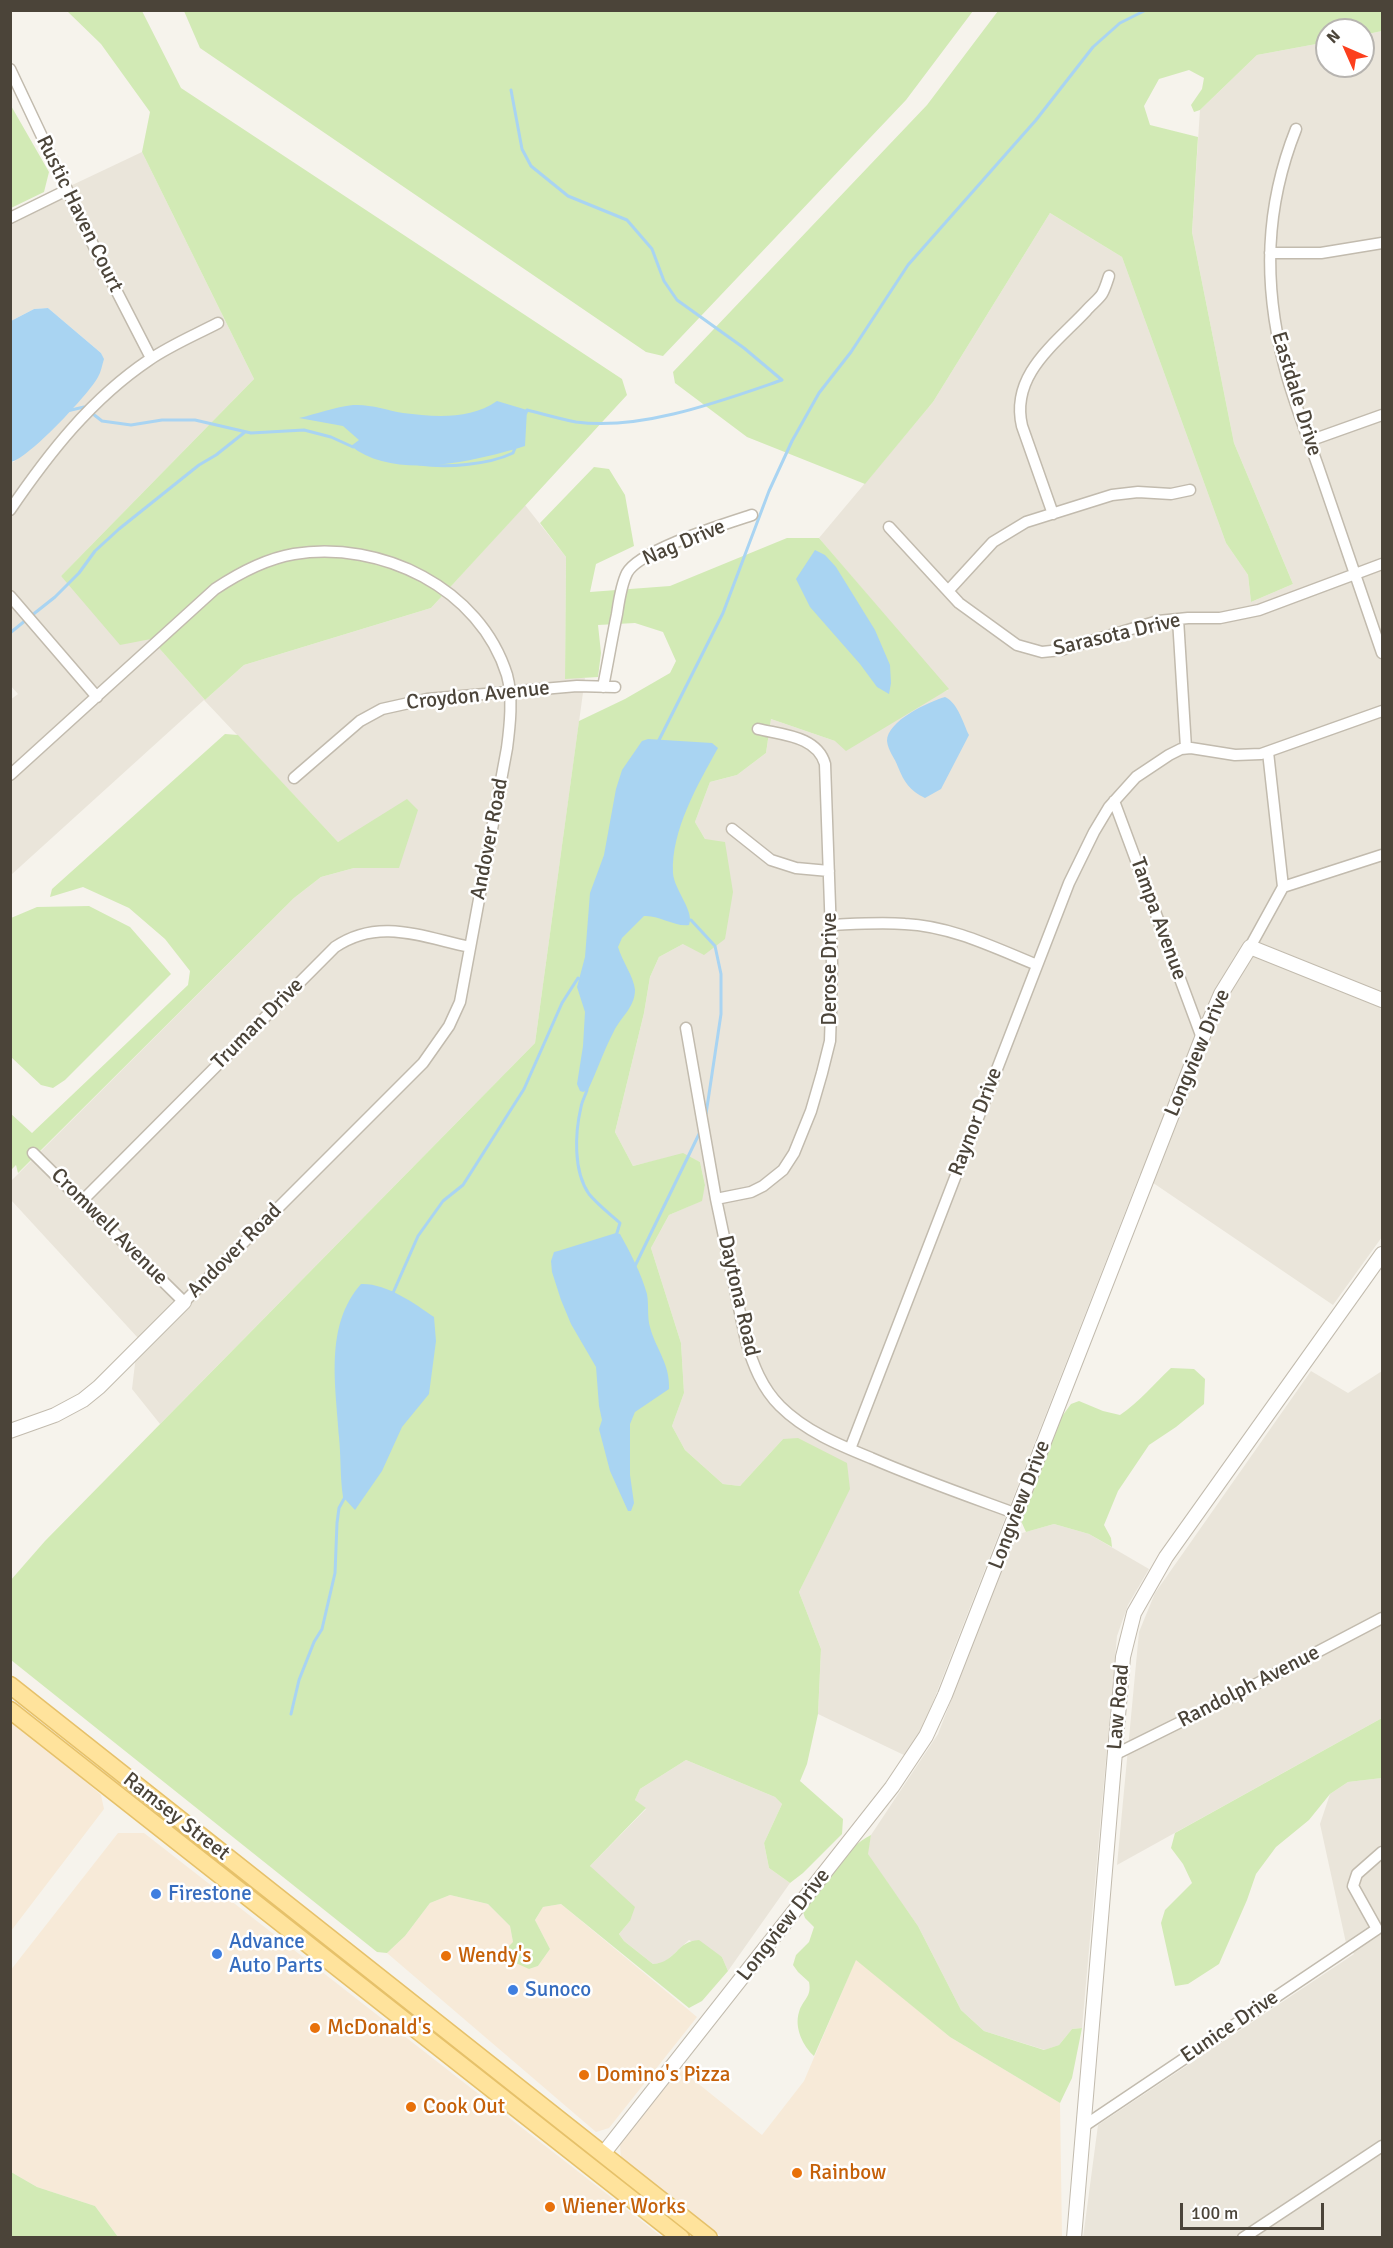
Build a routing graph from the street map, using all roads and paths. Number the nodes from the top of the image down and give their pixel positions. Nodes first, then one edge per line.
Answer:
1 (10, 69) edge
2 (1296, 129) dead end
3 (68, 190) junction
4 (10, 218) edge
5 (1383, 243) edge
6 (1270, 253) junction
7 (1109, 276) dead end
8 (218, 323) dead end
9 (152, 358) junction
10 (1383, 415) edge
11 (1310, 441) junction
12 (1190, 490) dead end
13 (10, 510) edge
14 (1053, 514) junction
15 (752, 515) dead end
16 (889, 527) dead end
17 (1383, 564) edge
18 (1355, 574) junction
19 (948, 591) junction
20 (10, 596) edge
21 (1178, 619) junction
22 (1383, 653) edge
23 (609, 687) joint
24 (509, 692) junction
25 (97, 697) junction
26 (1383, 711) edge
27 (758, 729) dead end
28 (1186, 748) junction
29 (1268, 752) junction
30 (10, 775) edge
31 (294, 778) dead end
32 (1114, 801) junction
33 (732, 829) dead end
34 (1383, 855) edge
35 (829, 871) junction
36 (1283, 887) junction
37 (831, 924) junction
38 (470, 947) junction
39 (1250, 947) junction
40 (1037, 965) junction
41 (1383, 1000) edge
42 (686, 1028) dead end
43 (1202, 1038) junction
44 (33, 1153) dead end
45 (716, 1199) junction
46 (82, 1201) junction
47 (1383, 1254) edge
48 (184, 1302) junction
49 (10, 1431) edge
50 (850, 1449) junction
51 (1017, 1514) junction
52 (1383, 1618) edge
53 (10, 1685) edge
54 (10, 1710) edge
55 (1114, 1755) junction
56 (139, 1788) junction
57 (127, 1803) junction
58 (1383, 1852) edge
59 (412, 2003) junction
60 (401, 2020) junction
61 (1084, 2126) junction
62 (1383, 2146) edge
63 (603, 2154) junction
64 (681, 2238) edge
65 (709, 2238) edge
66 (1074, 2238) edge
67 (1243, 2238) edge

1 - 3 street, Rustic Haven Court
2 - 6 street, Eastdale Drive
3 - 4 street
3 - 9 street, Rustic Haven Court
5 - 6 street
6 - 11 street, Eastdale Drive
7 - 14 street
8 - 9 street
9 - 13 street
10 - 11 street
11 - 18 street, Eastdale Drive
12 - 14 street
14 - 19 street
15 - 23 street, Nag Drive
16 - 19 street, Sarasota Drive
17 - 18 street, Sarasota Drive
18 - 21 street, Sarasota Drive
18 - 22 street, Eastdale Drive
19 - 21 street, Sarasota Drive
20 - 25 street
21 - 28 street
23 - 24 street, Croydon Avenue
24 - 25 street, Andover Road
24 - 31 street, Croydon Avenue
24 - 38 street, Andover Road
25 - 30 street, Andover Road
26 - 29 street
27 - 35 street, Derose Drive
28 - 29 street
28 - 32 street, Raynor Drive
29 - 36 street
32 - 40 street, Raynor Drive
32 - 43 street, Tampa Avenue
33 - 35 street
34 - 36 street
35 - 37 street, Derose Drive
36 - 39 street, Longview Drive
37 - 40 street
37 - 45 street, Derose Drive
38 - 46 street, Truman Drive
38 - 48 street, Andover Road
39 - 41 street
39 - 43 street, Longview Drive
40 - 50 street, Raynor Drive
42 - 45 street, Daytona Road
43 - 51 street, Longview Drive
44 - 46 street, Cromwell Avenue
45 - 50 street, Daytona Road
46 - 48 street, Cromwell Avenue
47 - 55 street, Law Road
48 - 49 street, Andover Road
50 - 51 street, Daytona Road
51 - 63 street, Longview Drive
52 - 55 street, Randolph Avenue
53 - 56 main road, Ramsey Street
54 - 57 main road, Ramsey Street
55 - 61 street, Law Road
56 - 57 main road
56 - 59 main road, Ramsey Street
57 - 60 main road, Ramsey Street
58 - 61 street, Eunice Drive
59 - 60 main road
59 - 63 main road, Ramsey Street
60 - 64 main road, Ramsey Street
61 - 66 street, Law Road
62 - 67 street
63 - 65 main road, Ramsey Street

